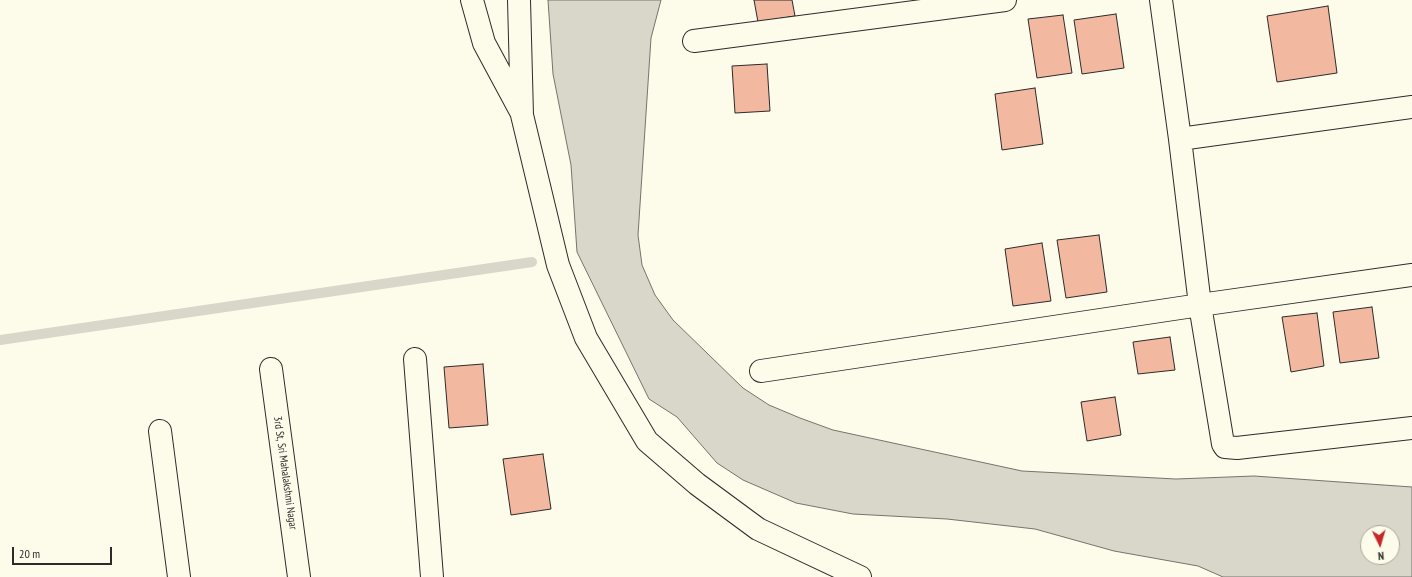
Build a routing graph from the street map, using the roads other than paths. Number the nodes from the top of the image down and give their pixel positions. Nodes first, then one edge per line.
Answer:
1 (472, 0) edge
2 (519, 0) edge
3 (1004, 0) edge
4 (1161, 0) edge
5 (694, 41) dead end
6 (1412, 107) edge
7 (522, 115) junction
8 (1180, 139) junction
9 (1412, 275) edge
10 (1200, 305) junction
11 (415, 359) dead end
12 (271, 369) dead end
13 (761, 371) dead end
14 (1412, 428) edge
15 (160, 430) dead end
16 (836, 573) edge
17 (179, 577) edge
18 (299, 577) edge
19 (432, 577) edge
20 (860, 577) edge

1 - 7 street
2 - 7 street
3 - 5 street
4 - 8 street
6 - 8 street
7 - 16 street
8 - 10 street
9 - 10 street
10 - 13 street
10 - 14 street
11 - 19 street
12 - 18 street, 3rd St, Sri Mahalakshmi Nagar
15 - 17 street
16 - 20 street

